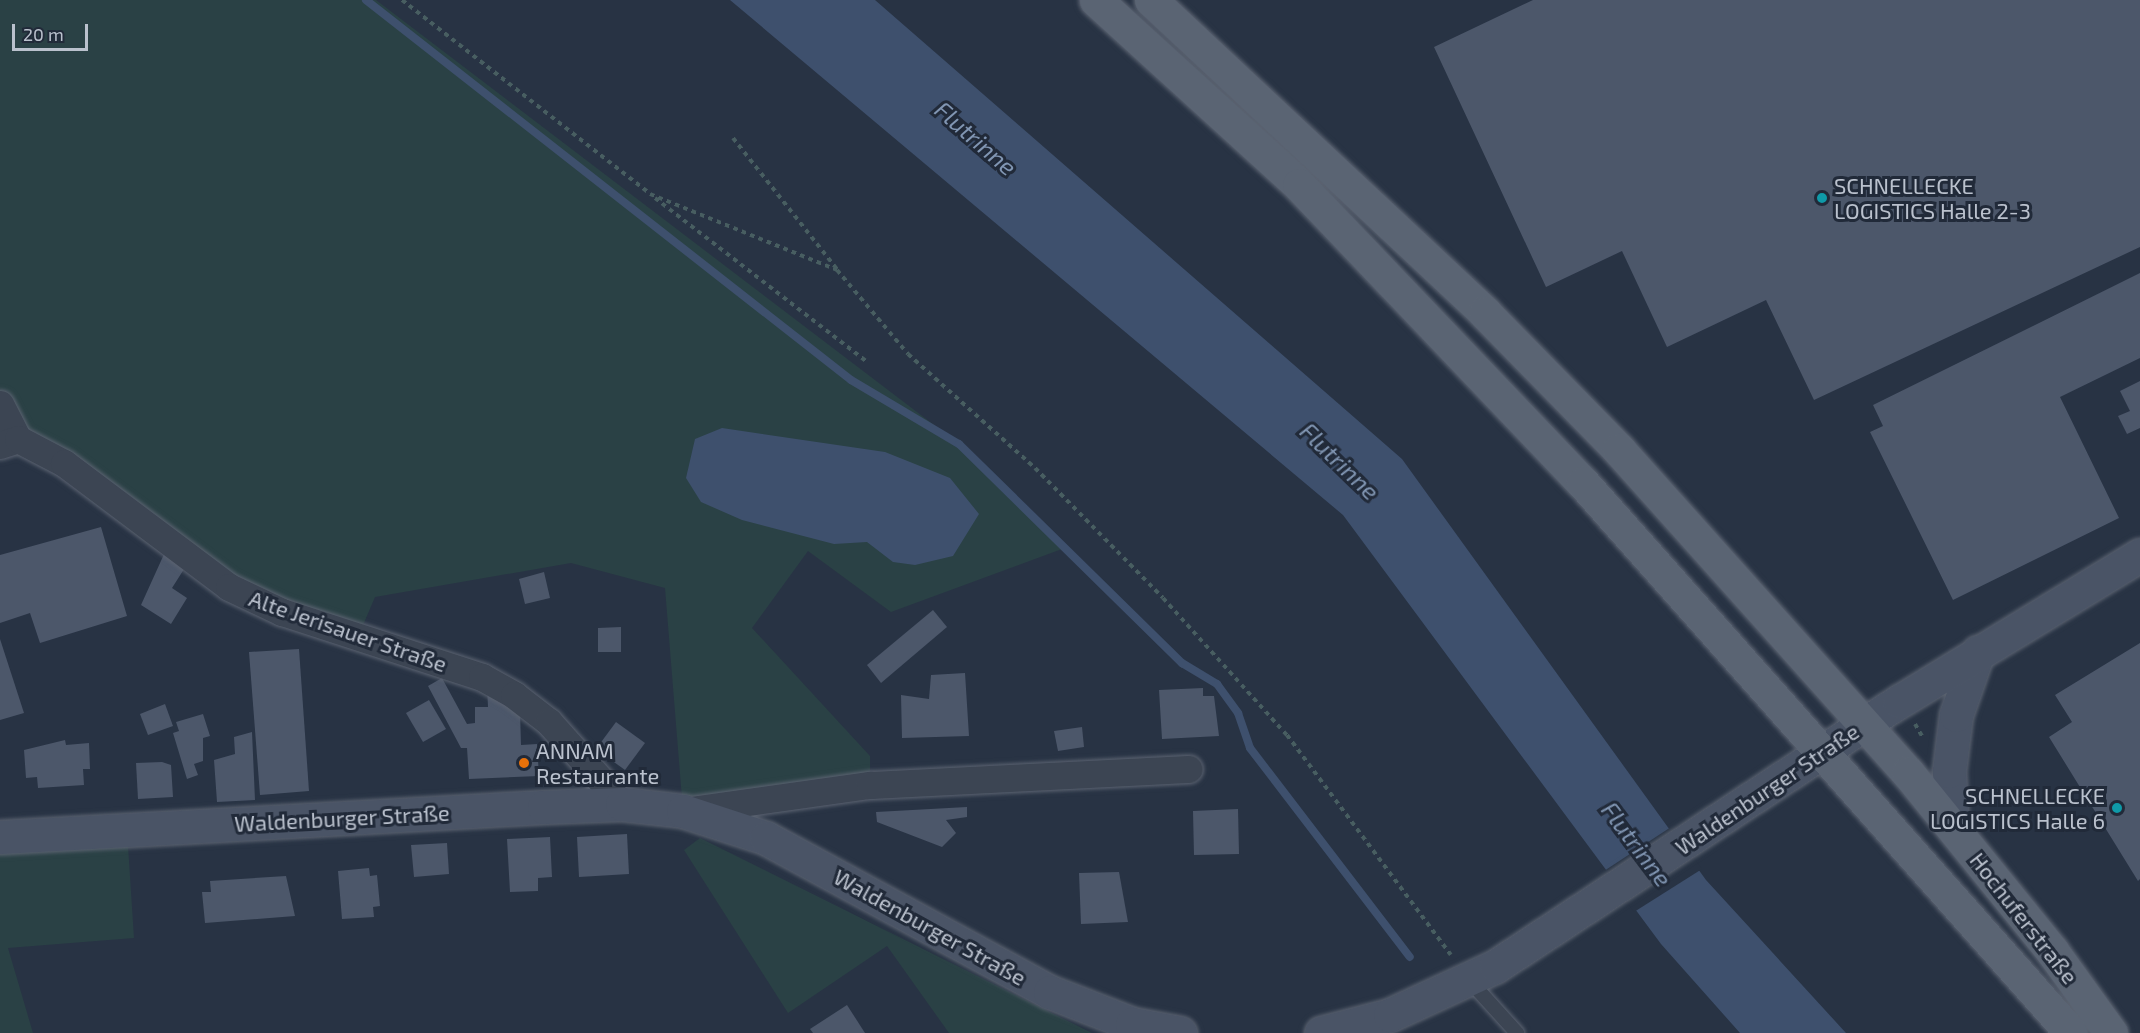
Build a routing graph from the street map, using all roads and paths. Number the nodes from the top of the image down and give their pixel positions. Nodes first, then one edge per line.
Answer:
1 (402, 0) edge
2 (1096, 0) edge
3 (1151, 0) edge
4 (733, 138) dead end
5 (650, 194) junction
6 (837, 270) junction
7 (867, 362) dead end
8 (0, 404) edge
9 (9, 442) edge
10 (2140, 555) edge
11 (1978, 652) junction
12 (1913, 720) dead end
13 (1865, 723) junction
14 (1930, 749) dead end
15 (1821, 753) junction
16 (1190, 769) dead end
17 (622, 804) junction
18 (683, 811) junction
19 (1952, 826) junction
20 (0, 837) edge
21 (1483, 973) junction
22 (1180, 1033) edge
23 (1321, 1033) edge
24 (1517, 1033) edge
25 (2071, 1033) edge
26 (2111, 1033) edge

1 - 5 path
2 - 15 main road, Hochuferstraße
3 - 13 main road, Hochuferstraße
4 - 6 path
5 - 6 path
5 - 7 path
6 - 21 path
8 - 9 street
9 - 17 street, Alte Jerisauer Straße
10 - 11 street, Waldenburger Straße
11 - 13 street, Waldenburger Straße
11 - 19 street
12 - 14 path
13 - 15 street, Waldenburger Straße
13 - 19 main road, Hochuferstraße
15 - 21 street, Waldenburger Straße
15 - 25 main road, Hochuferstraße
16 - 18 street, Waldenburger Straße
17 - 18 street, Waldenburger Straße
17 - 20 street, Waldenburger Straße
18 - 22 street, Waldenburger Straße
19 - 26 main road, Hochuferstraße
21 - 23 street, Waldenburger Straße
21 - 24 lane

